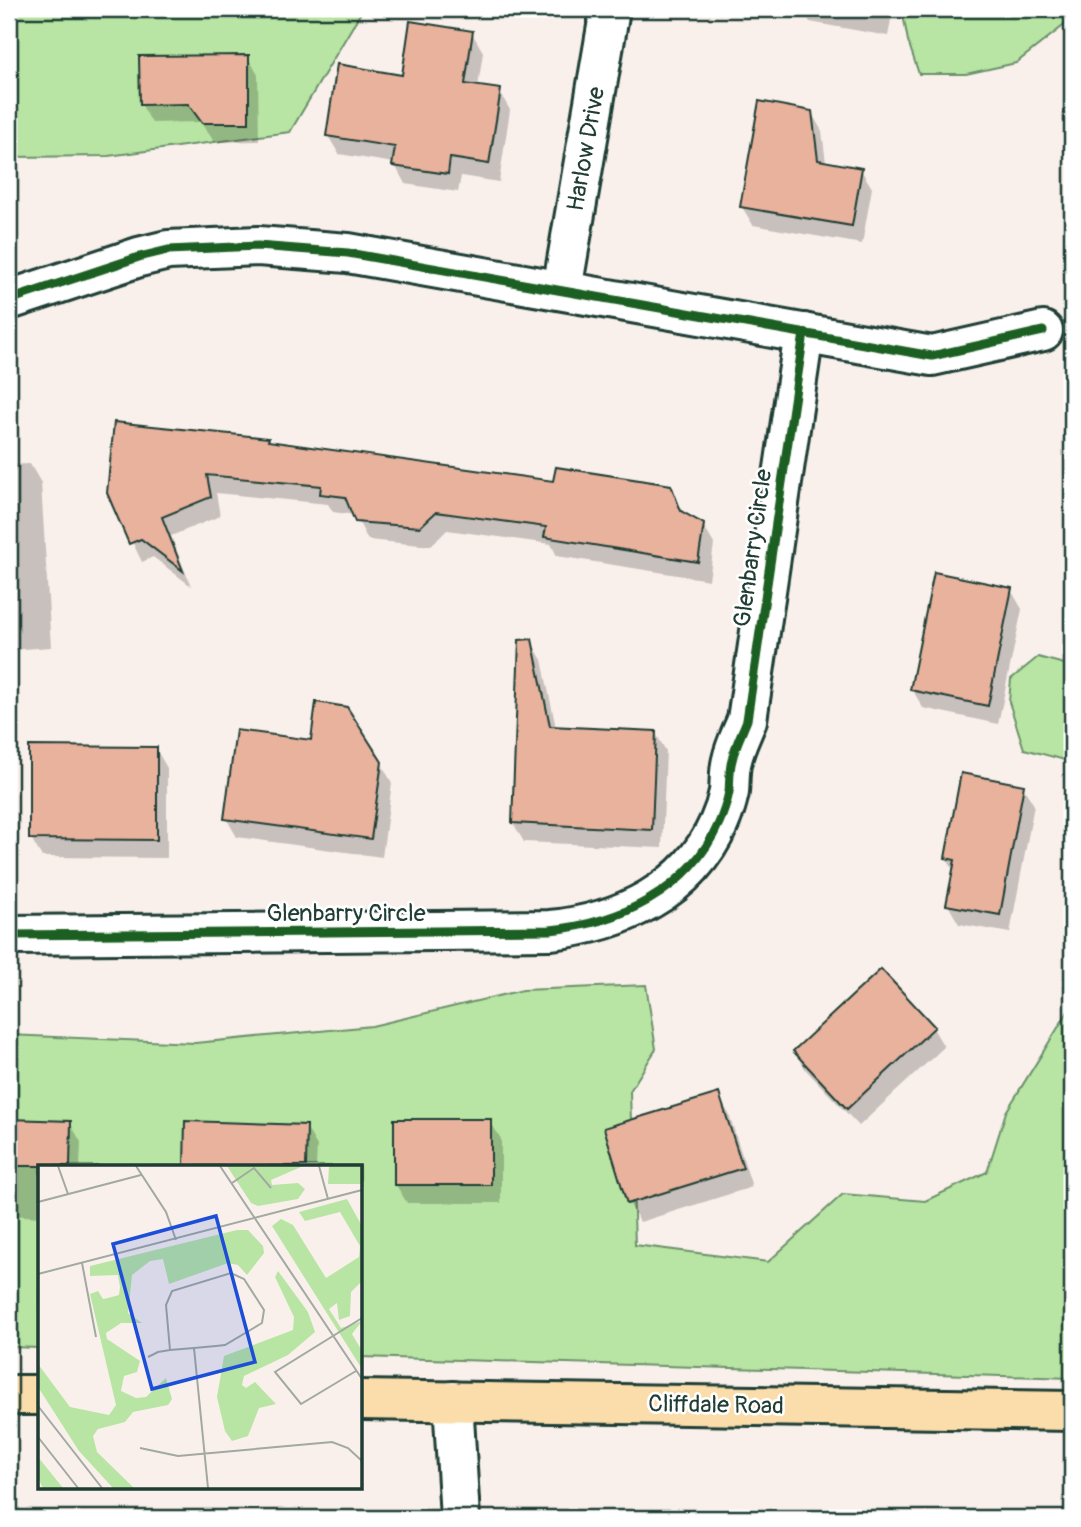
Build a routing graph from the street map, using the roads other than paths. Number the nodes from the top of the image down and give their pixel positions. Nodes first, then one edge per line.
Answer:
1 (610, 9) edge
2 (562, 290) junction
3 (9, 300) edge
4 (1043, 331) dead end
5 (804, 333) junction
6 (9, 934) edge
7 (9, 1395) edge
8 (38, 1395) edge
9 (362, 1400) edge
10 (453, 1401) junction
11 (1072, 1411) edge
12 (460, 1518) edge

1 - 2 street, Harlow Drive
2 - 3 street
2 - 5 street
4 - 5 street
5 - 6 street, Glenbarry Circle
7 - 8 main road
9 - 10 main road, Cliffdale Road
10 - 11 main road, Cliffdale Road
10 - 12 street

